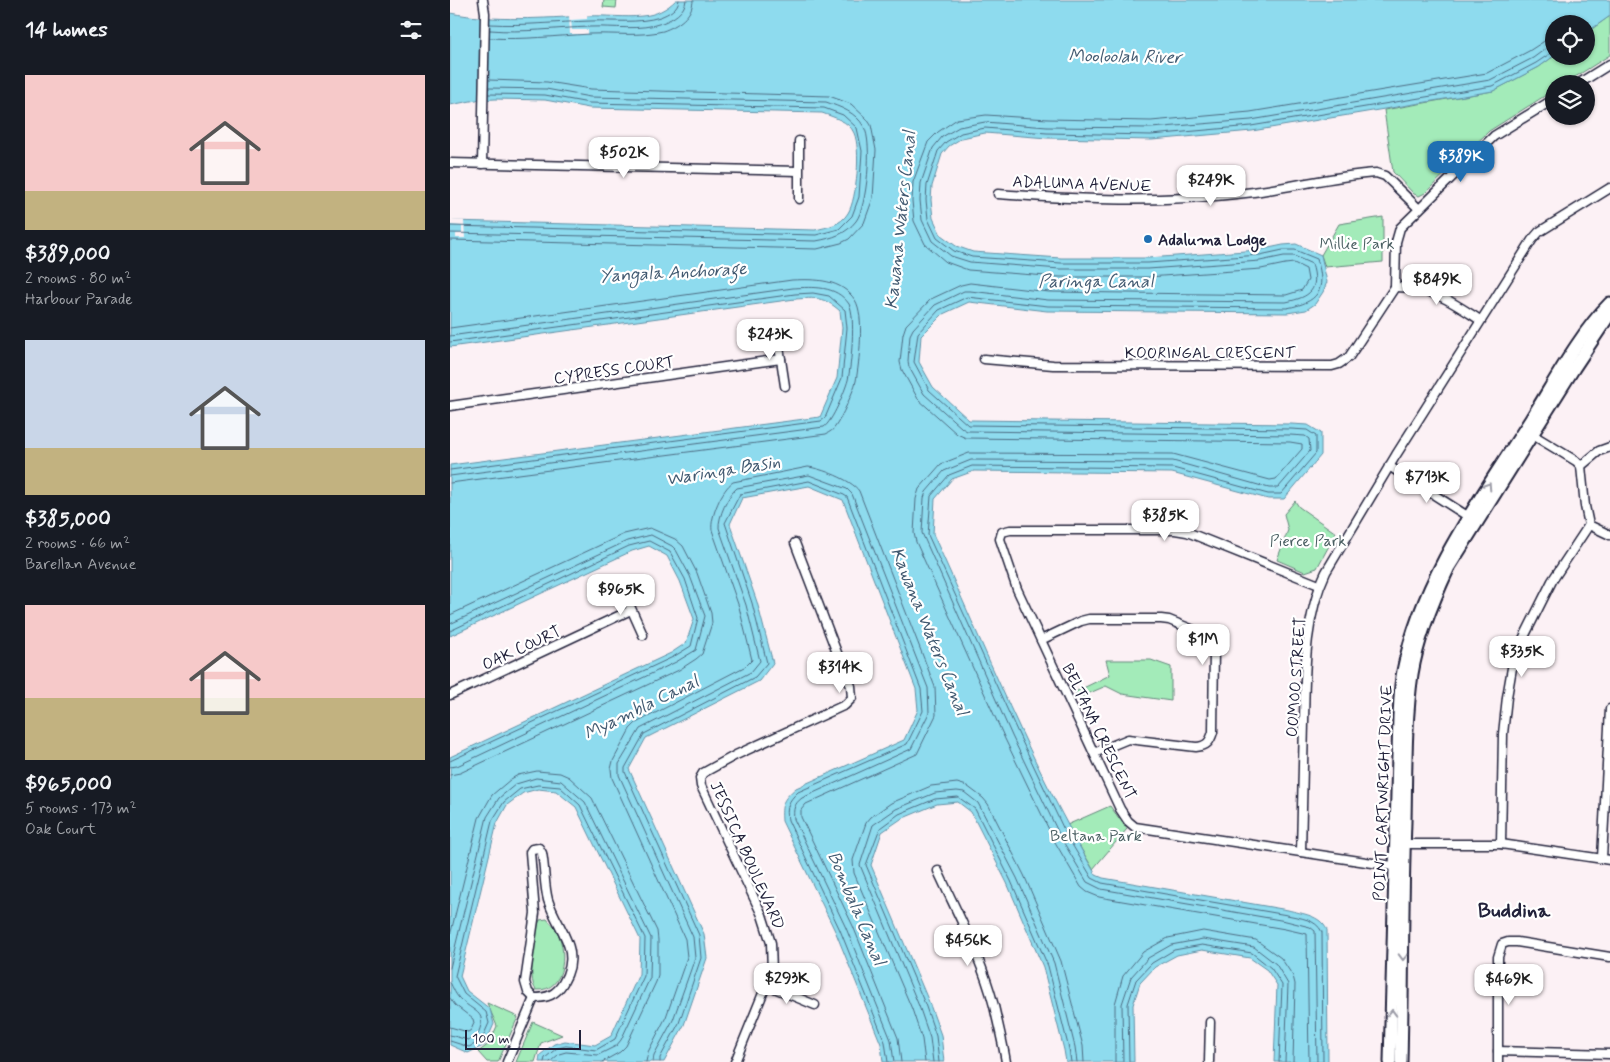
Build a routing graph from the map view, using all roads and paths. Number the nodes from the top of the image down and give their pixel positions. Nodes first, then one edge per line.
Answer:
1 (483, 0) edge
2 (1610, 64) edge
3 (1592, 75) edge
4 (1545, 105) edge
5 (799, 141) dead end
6 (450, 163) edge
7 (482, 164) junction
8 (798, 171) junction
9 (1610, 188) edge
10 (998, 194) dead end
11 (799, 199) dead end
12 (1419, 209) junction
13 (1395, 286) junction
14 (1608, 310) edge
15 (1480, 320) junction
16 (777, 333) dead end
17 (781, 359) junction
18 (984, 359) dead end
19 (785, 386) dead end
20 (450, 406) edge
21 (1528, 432) junction
22 (1610, 447) edge
23 (1389, 466) junction
24 (1581, 466) junction
25 (1473, 520) junction
26 (1589, 525) junction
27 (1610, 535) edge
28 (795, 543) dead end
29 (1320, 585) junction
30 (621, 586) dead end
31 (631, 610) junction
32 (643, 635) dead end
33 (1040, 640) junction
34 (450, 695) edge
35 (1610, 710) edge
36 (1094, 753) junction
37 (1400, 844) junction
38 (1501, 844) junction
39 (1300, 852) junction
40 (1606, 859) edge
41 (1400, 867) junction
42 (938, 871) dead end
43 (552, 911) junction
44 (535, 913) junction
45 (1610, 957) edge
46 (767, 985) junction
47 (534, 998) junction
48 (815, 1004) dead end
49 (1210, 1022) dead end
50 (1498, 1051) junction
51 (1610, 1054) edge
52 (507, 1062) edge
53 (734, 1062) edge
54 (1006, 1062) edge
55 (1209, 1062) edge
56 (1390, 1062) edge
57 (1402, 1062) edge
58 (1498, 1062) edge

1 - 7 street
2 - 3 street
4 - 12 street
5 - 8 street
6 - 7 street
7 - 8 street
8 - 11 street
9 - 15 street, OOMOO STREET
10 - 12 street, ADALUMA AVENUE
12 - 13 street
13 - 15 street
13 - 18 street, KOORINGAL CRESCENT
14 - 21 main road, POINT CARTWRIGHT DRIVE
15 - 23 street, OOMOO STREET
16 - 17 street
17 - 19 street
17 - 20 street, CYPRESS COURT
21 - 24 street
21 - 25 main road, POINT CARTWRIGHT DRIVE
22 - 24 street
23 - 25 street
23 - 29 street, OOMOO STREET
24 - 26 street
25 - 37 main road, POINT CARTWRIGHT DRIVE
26 - 27 street
26 - 38 street
28 - 46 street, JESSICA BOULEVARD
29 - 33 street, BELTANA CRESCENT
29 - 39 street, OOMOO STREET
30 - 31 street
31 - 32 street
31 - 34 street, OAK COURT
33 - 36 street, BELTANA CRESCENT
33 - 36 street
35 - 40 street
36 - 39 street, BELTANA CRESCENT
37 - 38 street
37 - 41 main road, POINT CARTWRIGHT DRIVE
38 - 40 street
39 - 41 street, BELTANA CRESCENT
56 -> 41 main road, POINT CARTWRIGHT DRIVE
41 -> 57 main road, POINT CARTWRIGHT DRIVE
42 - 54 street
43 - 44 street
43 - 44 street
43 - 47 street
44 - 47 street
45 - 50 street
46 - 48 street
46 - 53 street, JESSICA BOULEVARD
47 - 52 street
49 - 55 street
50 - 51 street
50 - 58 street

